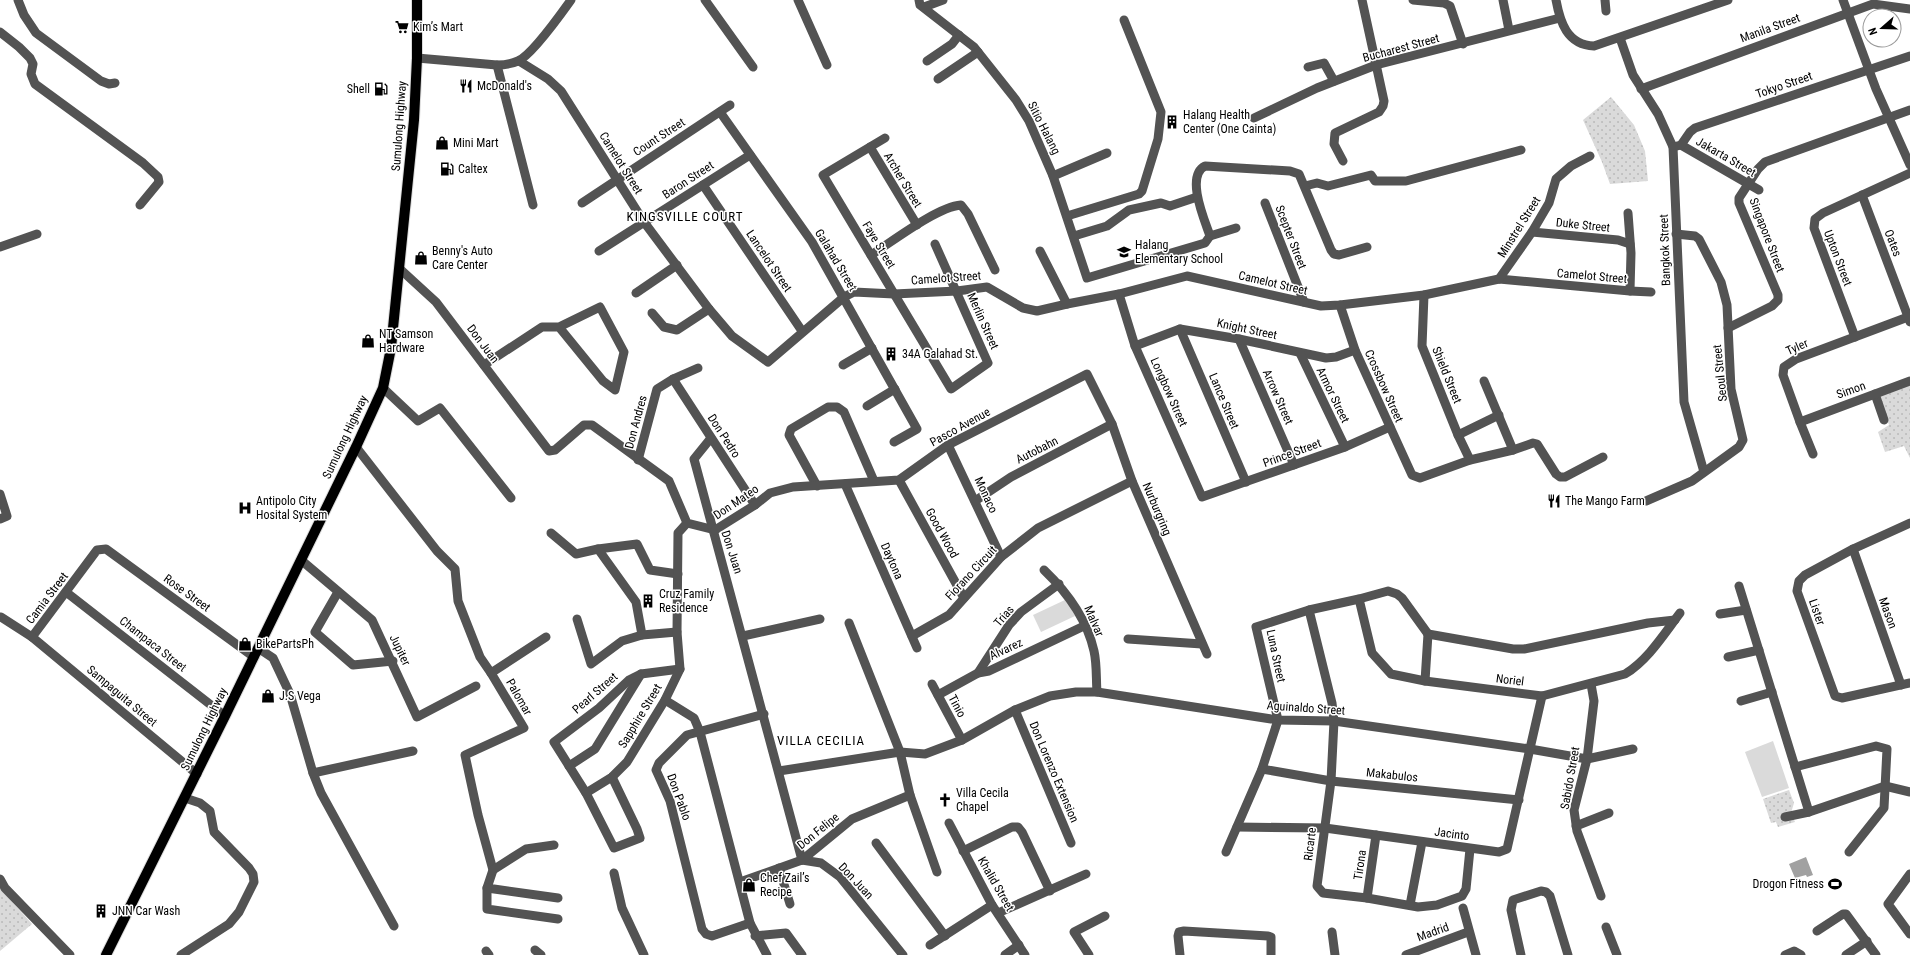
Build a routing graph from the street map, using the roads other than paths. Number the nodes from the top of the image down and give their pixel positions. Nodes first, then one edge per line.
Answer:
1 (18, 0) edge
2 (417, 0) edge
3 (571, 0) edge
4 (705, 0) edge
5 (798, 0) edge
6 (943, 0) edge
7 (1362, 0) edge
8 (1413, 0) edge
9 (1503, 0) edge
10 (1556, 0) edge
11 (1605, 0) edge
12 (1728, 0) edge
13 (1843, 0) edge
14 (921, 4) edge
15 (1904, 6) edge
16 (1606, 11) dead end
17 (1848, 12) junction
18 (1560, 18) junction
19 (1124, 20) dead end
20 (1510, 30) junction
21 (0, 32) edge
22 (959, 35) junction
23 (1620, 38) junction
24 (1463, 44) junction
25 (978, 52) junction
26 (1910, 56) edge
27 (417, 58) junction
28 (519, 61) junction
29 (927, 61) dead end
30 (496, 65) junction
31 (827, 65) dead end
32 (1376, 65) junction
33 (753, 67) dead end
34 (1308, 67) dead end
35 (1869, 69) junction
36 (938, 79) dead end
37 (1334, 81) junction
38 (115, 82) dead end
39 (1641, 89) junction
40 (730, 105) dead end
41 (1910, 110) edge
42 (720, 112) junction
43 (1889, 117) junction
44 (1254, 118) dead end
45 (885, 138) dead end
46 (1677, 146) junction
47 (870, 147) junction
48 (1521, 150) dead end
49 (1107, 153) dead end
50 (750, 155) junction
51 (1590, 156) dead end
52 (1343, 161) dead end
53 (1910, 165) edge
54 (1910, 173) edge
55 (1054, 176) junction
56 (616, 179) junction
57 (1748, 184) junction
58 (702, 185) junction
59 (1305, 186) junction
60 (1759, 190) dead end
61 (1862, 195) junction
62 (1197, 197) junction
63 (582, 203) dead end
64 (1265, 203) dead end
65 (140, 205) dead end
66 (534, 205) dead end
67 (1628, 213) dead end
68 (1067, 216) junction
69 (644, 222) junction
70 (917, 225) junction
71 (1236, 228) dead end
72 (1532, 232) junction
73 (37, 234) dead end
74 (1676, 234) junction
75 (1074, 236) junction
76 (1210, 236) junction
77 (935, 244) dead end
78 (1630, 244) junction
79 (0, 247) edge
80 (1367, 247) dead end
81 (599, 251) dead end
82 (1040, 251) dead end
83 (871, 255) junction
84 (677, 265) junction
85 (400, 269) junction
86 (995, 270) dead end
87 (1500, 279) junction
88 (957, 291) junction
89 (1630, 291) junction
90 (1651, 292) dead end
91 (636, 294) dead end
92 (894, 294) junction
93 (1120, 294) junction
94 (1424, 295) junction
95 (844, 297) junction
96 (1304, 302) junction
97 (1067, 304) junction
98 (1340, 305) junction
99 (709, 309) junction
100 (652, 313) dead end
101 (1909, 319) edge
102 (559, 327) junction
103 (1728, 328) junction
104 (1180, 329) junction
105 (802, 331) junction
106 (1855, 337) junction
107 (1239, 339) junction
108 (1135, 346) junction
109 (872, 348) junction
110 (1355, 350) junction
111 (1300, 353) junction
112 (843, 364) dead end
113 (484, 365) junction
114 (698, 368) dead end
115 (1087, 374) joint
116 (673, 379) junction
117 (1484, 381) dead end
118 (1910, 381) edge
119 (383, 388) junction
120 (895, 389) junction
121 (951, 389) joint
122 (1875, 394) junction
123 (867, 406) dead end
124 (1499, 416) junction
125 (1884, 420) dead end
126 (1800, 422) junction
127 (1112, 424) junction
128 (1390, 427) junction
129 (1458, 435) junction
130 (711, 438) junction
131 (894, 442) dead end
132 (948, 445) junction
133 (356, 447) junction
134 (1344, 447) junction
135 (1513, 450) junction
136 (1813, 454) dead end
137 (1603, 457) dead end
138 (638, 460) junction
139 (1470, 460) junction
140 (1294, 465) junction
141 (1704, 472) junction
142 (899, 480) junction
143 (874, 481) junction
144 (1132, 481) junction
145 (1246, 482) junction
146 (845, 484) junction
147 (817, 486) junction
148 (0, 494) edge
149 (1202, 497) joint
150 (511, 498) dead end
151 (975, 501) junction
152 (1646, 501) dead end
153 (755, 505) junction
154 (0, 519) edge
155 (688, 523) junction
156 (1910, 523) edge
157 (715, 530) junction
158 (551, 533) dead end
159 (106, 549) joint
160 (598, 549) junction
161 (1853, 550) junction
162 (1001, 557) junction
163 (301, 560) junction
164 (1044, 570) dead end
165 (678, 574) junction
166 (1059, 584) junction
167 (1739, 586) dead end
168 (66, 592) junction
169 (338, 592) junction
170 (964, 598) junction
171 (1359, 599) junction
172 (1309, 610) junction
173 (1746, 610) junction
174 (1720, 614) dead end
175 (1, 617) dead end
176 (577, 619) dead end
177 (820, 619) dead end
178 (850, 623) dead end
179 (1084, 626) junction
180 (677, 632) junction
181 (1428, 634) junction
182 (642, 635) junction
183 (743, 636) junction
184 (912, 636) junction
185 (32, 637) junction
186 (546, 637) dead end
187 (1128, 639) dead end
188 (1202, 644) junction
189 (258, 648) junction
190 (917, 648) dead end
191 (1759, 650) junction
192 (1207, 654) dead end
193 (254, 657) junction
194 (1728, 657) dead end
195 (393, 661) junction
196 (680, 669) junction
197 (491, 673) junction
198 (978, 673) junction
199 (641, 674) junction
200 (1425, 681) junction
201 (932, 684) dead end
202 (1591, 684) junction
203 (1906, 684) edge
204 (476, 686) dead end
205 (1097, 692) junction
206 (1772, 692) junction
207 (938, 695) junction
208 (1542, 696) junction
209 (665, 700) junction
210 (1741, 701) dead end
211 (1015, 710) junction
212 (764, 714) junction
213 (225, 716) junction
214 (1278, 720) junction
215 (1334, 721) junction
216 (700, 732) junction
217 (962, 740) junction
218 (1530, 749) junction
219 (1633, 749) dead end
220 (413, 751) dead end
221 (900, 752) junction
222 (1587, 759) junction
223 (570, 766) junction
224 (1795, 767) junction
225 (1262, 769) junction
226 (780, 771) junction
227 (312, 773) junction
228 (197, 774) junction
229 (612, 777) junction
230 (1331, 781) junction
231 (1884, 786) junction
232 (1910, 792) edge
233 (586, 793) junction
234 (910, 795) junction
235 (185, 798) junction
236 (1519, 800) junction
237 (1609, 812) dead end
238 (1809, 812) junction
239 (1785, 817) dead end
240 (949, 824) dead end
241 (1576, 826) junction
242 (1237, 827) junction
243 (1325, 828) junction
244 (1376, 835) junction
245 (1422, 842) junction
246 (876, 843) dead end
247 (1071, 843) dead end
248 (554, 845) dead end
249 (1470, 849) junction
250 (963, 850) junction
251 (1226, 852) dead end
252 (1849, 852) dead end
253 (802, 860) junction
254 (779, 868) junction
255 (493, 870) junction
256 (937, 872) dead end
257 (614, 873) dead end
258 (1086, 874) dead end
259 (1910, 874) edge
260 (0, 879) edge
261 (740, 882) junction
262 (487, 888) junction
263 (1050, 891) junction
264 (1601, 896) dead end
265 (558, 898) dead end
266 (1367, 898) junction
267 (790, 904) dead end
268 (992, 905) junction
269 (1410, 905) junction
270 (1463, 908) dead end
271 (998, 914) junction
272 (1105, 916) dead end
273 (558, 919) dead end
274 (750, 923) junction
275 (394, 926) dead end
276 (1606, 928) dead end
277 (1817, 930) dead end
278 (1332, 932) dead end
279 (1468, 932) junction
280 (1910, 934) edge
281 (755, 936) junction
282 (945, 936) junction
283 (1867, 941) junction
284 (930, 945) dead end
285 (1019, 945) junction
286 (70, 955) edge
287 (106, 955) edge
288 (181, 955) edge
289 (644, 955) edge
290 (767, 955) edge
291 (802, 955) edge
292 (903, 955) edge
293 (1005, 955) edge
294 (1025, 955) edge
295 (1088, 955) edge
296 (1180, 955) edge
297 (1271, 955) edge
298 (1334, 955) edge
299 (1406, 955) edge
300 (1476, 955) edge
301 (1521, 955) edge
302 (1568, 955) edge
303 (1617, 955) edge
304 (1785, 955) edge
305 (1801, 955) edge
306 (1846, 955) edge
307 (1876, 955) edge

1 - 38 street
2 - 27 main road, Sumulong Highway
3 - 28 street
4 - 33 street
5 - 31 street
6 - 14 street
7 - 32 street
8 - 24 street
9 - 20 street
10 - 18 street
11 - 16 street
12 - 23 street
13 - 17 street
14 - 22 street, Sitio Halang
15 - 17 street, Manila Street
17 - 35 street
17 - 39 street, Manila Street
18 - 20 street, Bucharest Street
18 - 23 street
19 - 68 street
20 - 24 street, Bucharest Street
21 - 65 street
22 - 25 street, Sitio Halang
22 - 29 street
23 - 39 street, Bangkok Street
24 - 32 street, Bucharest Street
25 - 36 street
25 - 55 street, Sitio Halang
26 - 35 street, Tokyo Street
27 - 30 street
27 - 85 main road, Sumulong Highway
28 - 30 street
28 - 56 street, Camelot Street
30 - 66 street
32 - 37 street, Bucharest Street
32 - 52 street
34 - 37 street
35 - 43 street
35 - 46 street, Tokyo Street
37 - 44 street, Bucharest Street
39 - 46 street, Bangkok Street
40 - 42 street, Count Street
41 - 43 street, Singapore Street
42 - 50 street, Galahad Street
42 - 56 street, Count Street
43 - 53 street
43 - 57 street, Singapore Street
45 - 47 street
46 - 57 street, Jakarta Street
46 - 74 street, Bangkok Street
47 - 70 street, Archer Street
47 - 83 street, Faye Street
48 - 59 street
49 - 55 street
50 - 58 street, Baron Street
50 - 95 street, Galahad Street
51 - 72 street, Minstrel Street
54 - 61 street, Upton Street
55 - 68 street, Sitio Halang
56 - 63 street, Count Street
56 - 69 street, Camelot Street
57 - 60 street, Jakarta Street
57 - 103 street, Singapore Street
58 - 69 street, Baron Street
58 - 105 street, Lancelot Street
59 - 62 street
59 - 80 street
61 - 101 street, Oates
61 - 106 street, Upton Street
62 - 75 street
62 - 76 street
64 - 96 street, Scepter Street
67 - 78 street
68 - 75 street, Sitio Halang
69 - 81 street, Baron Street
69 - 84 street, Camelot Street
70 - 83 street
70 - 86 street
71 - 76 street
72 - 78 street, Duke Street
72 - 87 street, Minstrel Street
73 - 79 street
74 - 103 street, Seoul Street
74 - 141 street, Bangkok Street
75 - 76 street, Sitio Halang
77 - 88 street, Merlin Street
78 - 89 street
82 - 97 street
83 - 92 street, Faye Street
84 - 91 street
84 - 99 street, Camelot Street
85 - 113 street, Don Juan
85 - 119 main road, Sumulong Highway
87 - 89 street, Camelot Street
87 - 94 street, Camelot Street
88 - 92 street, Camelot Street
88 - 97 street, Camelot Street
88 - 121 street, Merlin Street
89 - 90 street, Camelot Street
92 - 95 street, Camelot Street
92 - 121 street, Faye Street
93 - 96 street, Camelot Street
93 - 97 street, Camelot Street
93 - 108 street, Longbow Street
94 - 98 street, Camelot Street
94 - 129 street, Shield Street
95 - 105 street, Camelot Street
95 - 109 street, Galahad Street
96 - 98 street, Camelot Street
98 - 110 street, Crossbow Street
99 - 100 street
99 - 105 street, Camelot Street
101 - 106 street, Tyler
102 - 102 street
102 - 113 street
103 - 141 street, Seoul Street
104 - 107 street, Knight Street
104 - 108 street
104 - 145 street, Lance Street
106 - 126 street, Tyler
107 - 111 street, Knight Street
107 - 140 street, Arrow Street
108 - 149 street, Longbow Street
109 - 112 street
109 - 120 street, Galahad Street
110 - 111 street, Knight Street
110 - 128 street, Crossbow Street
111 - 134 street, Armor Street
113 - 138 street, Don Juan
114 - 116 street, Don Andres
115 - 127 street, Nurburgring
115 - 132 street, Pasco Avenue
116 - 130 street, Don Pedro
116 - 138 street, Don Andres
117 - 124 street
118 - 122 street, Simon
119 - 133 main road, Sumulong Highway
119 - 150 street
120 - 123 street
120 - 131 street, Galahad Street
122 - 125 street
122 - 126 street, Simon
124 - 129 street
124 - 135 street
126 - 136 street, Tyler
127 - 144 street, Nurburgring
127 - 151 street, Autobahn
128 - 134 street, Prince Street
128 - 139 street, Crossbow Street
129 - 139 street, Shield Street
130 - 153 street, Don Pedro
130 - 157 street
132 - 142 street, Pasco Avenue
132 - 151 street, Monaco
133 - 163 main road, Sumulong Highway
133 - 197 street, Palomar
134 - 140 street, Prince Street
135 - 137 street
135 - 139 street
138 - 155 street, Don Juan
140 - 145 street, Prince Street
141 - 152 street, Seoul Street
142 - 143 street
142 - 170 street, Good Wood
143 - 146 street
143 - 147 street
144 - 162 street, Fiorano Circuit
144 - 188 street, Nurburgring
145 - 149 street, Prince Street
146 - 147 street
146 - 184 street, Daytona
147 - 153 street, Don Mateo
148 - 154 street
151 - 162 street, Monaco
153 - 157 street, Don Mateo
155 - 157 street, Don Juan
155 - 165 street
156 - 161 street, Lister
157 - 183 street, Don Juan
158 - 160 street
159 - 168 street, Camia Street
159 - 193 street, Rose Street
160 - 165 street
160 - 182 street
161 - 203 street, Mason
161 - 203 street, Lister
162 - 170 street, Fiorano Circuit
163 - 169 street, Jupiter
163 - 189 main road, Sumulong Highway
164 - 166 street, Malvar
165 - 180 street
166 - 179 street, Malvar
166 - 198 street, Trias
167 - 173 street
168 - 185 street, Camia Street
168 - 213 street, Champaca Street
169 - 195 street, Jupiter
169 - 195 street
170 - 184 street, Fiorano Circuit
171 - 172 street, Luna Street
171 - 181 street, Luna Street
171 - 200 street, Noriel
172 - 214 street, Luna Street
172 - 215 street, Ricarte
173 - 174 street
173 - 191 street
175 - 185 street, Camia Street
176 - 182 street
177 - 183 street
178 - 221 street
179 - 198 street, Alvarez
179 - 205 street, Malvar
180 - 182 street
180 - 196 street
181 - 200 street
181 - 202 street, Noriel
183 - 212 street, Don Juan
184 - 190 street, Daytona
185 - 228 street, Sampaguita Street
186 - 197 street
187 - 188 street
188 - 192 street, Nurburgring
189 - 193 main road, Sumulong Highway
189 - 227 street
191 - 194 street
191 - 206 street
193 - 213 main road, Sumulong Highway
195 - 204 street, Jupiter
196 - 199 street, Pearl Street
196 - 209 street, Sapphire Street
197 - 255 street, Palomar
198 - 207 street, Alvarez
199 - 223 street
199 - 223 street, Pearl Street
200 - 208 street, Noriel
201 - 207 street, Tinio
202 - 208 street, Noriel
202 - 222 street, Sabido Street
205 - 211 street, Aguinaldo Street
205 - 214 street, Aguinaldo Street
206 - 210 street
206 - 224 street
207 - 217 street, Tinio
208 - 218 street, Jacinto
209 - 216 street
209 - 229 street, Sapphire Street
211 - 217 street, Aguinaldo Street
211 - 247 street, Don Lorenzo Extension
212 - 216 street, Don Pablo
212 - 226 street, Don Juan
213 - 228 main road, Sumulong Highway
214 - 215 street, Aguinaldo Street
214 - 225 street
215 - 218 street, Aguinaldo Street
215 - 230 street, Ricarte
216 - 261 street
216 - 274 street, Don Pablo
217 - 221 street, Aguinaldo Street
218 - 222 street, Aguinaldo Street
218 - 236 street, Jacinto
219 - 222 street, Aguinaldo Street
220 - 227 street
221 - 226 street, Aguinaldo Street
221 - 234 street
222 - 241 street, Sabido Street
223 - 233 street
224 - 231 street
224 - 238 street
225 - 230 street, Makabulos
225 - 242 street
226 - 253 street, Don Juan
227 - 275 street
228 - 235 main road, Sumulong Highway
229 - 233 street, Sapphire Street
229 - 233 street
230 - 236 street, Makabulos
230 - 243 street, Ricarte
231 - 232 street
231 - 238 street
231 - 252 street
234 - 253 street, Don Felipe
234 - 256 street
235 - 287 main road, Sumulong Highway
235 - 288 street
236 - 249 street, Jacinto
237 - 241 street
238 - 239 street
240 - 250 street, Khalid Street
241 - 264 street, Sabido Street
242 - 243 street, Jacinto
242 - 251 street
243 - 244 street, Jacinto
243 - 266 street, Ricarte
244 - 245 street, Jacinto
244 - 266 street, Tirona
245 - 249 street, Jacinto
245 - 269 street
246 - 282 street
248 - 255 street
249 - 269 street, Ricarte
250 - 263 street
250 - 268 street, Khalid Street
253 - 254 street, Don Felipe
253 - 292 street, Don Juan
254 - 261 street, Don Felipe
254 - 267 street
255 - 262 street
257 - 289 street
258 - 263 street
259 - 280 street
260 - 286 street
261 - 274 street
262 - 265 street
262 - 273 street
263 - 271 street
266 - 269 street, Ricarte
268 - 271 street, Khalid Street
268 - 282 street
270 - 279 street
271 - 285 street, Khalid Street
272 - 295 street
274 - 281 street
276 - 303 street
277 - 283 street
278 - 298 street
279 - 299 street, Madrid
279 - 300 street
281 - 290 street
281 - 291 street
282 - 284 street
283 - 306 street
283 - 307 street
285 - 293 street
285 - 294 street, Khalid Street
296 - 297 street
301 - 302 street
304 - 305 street

